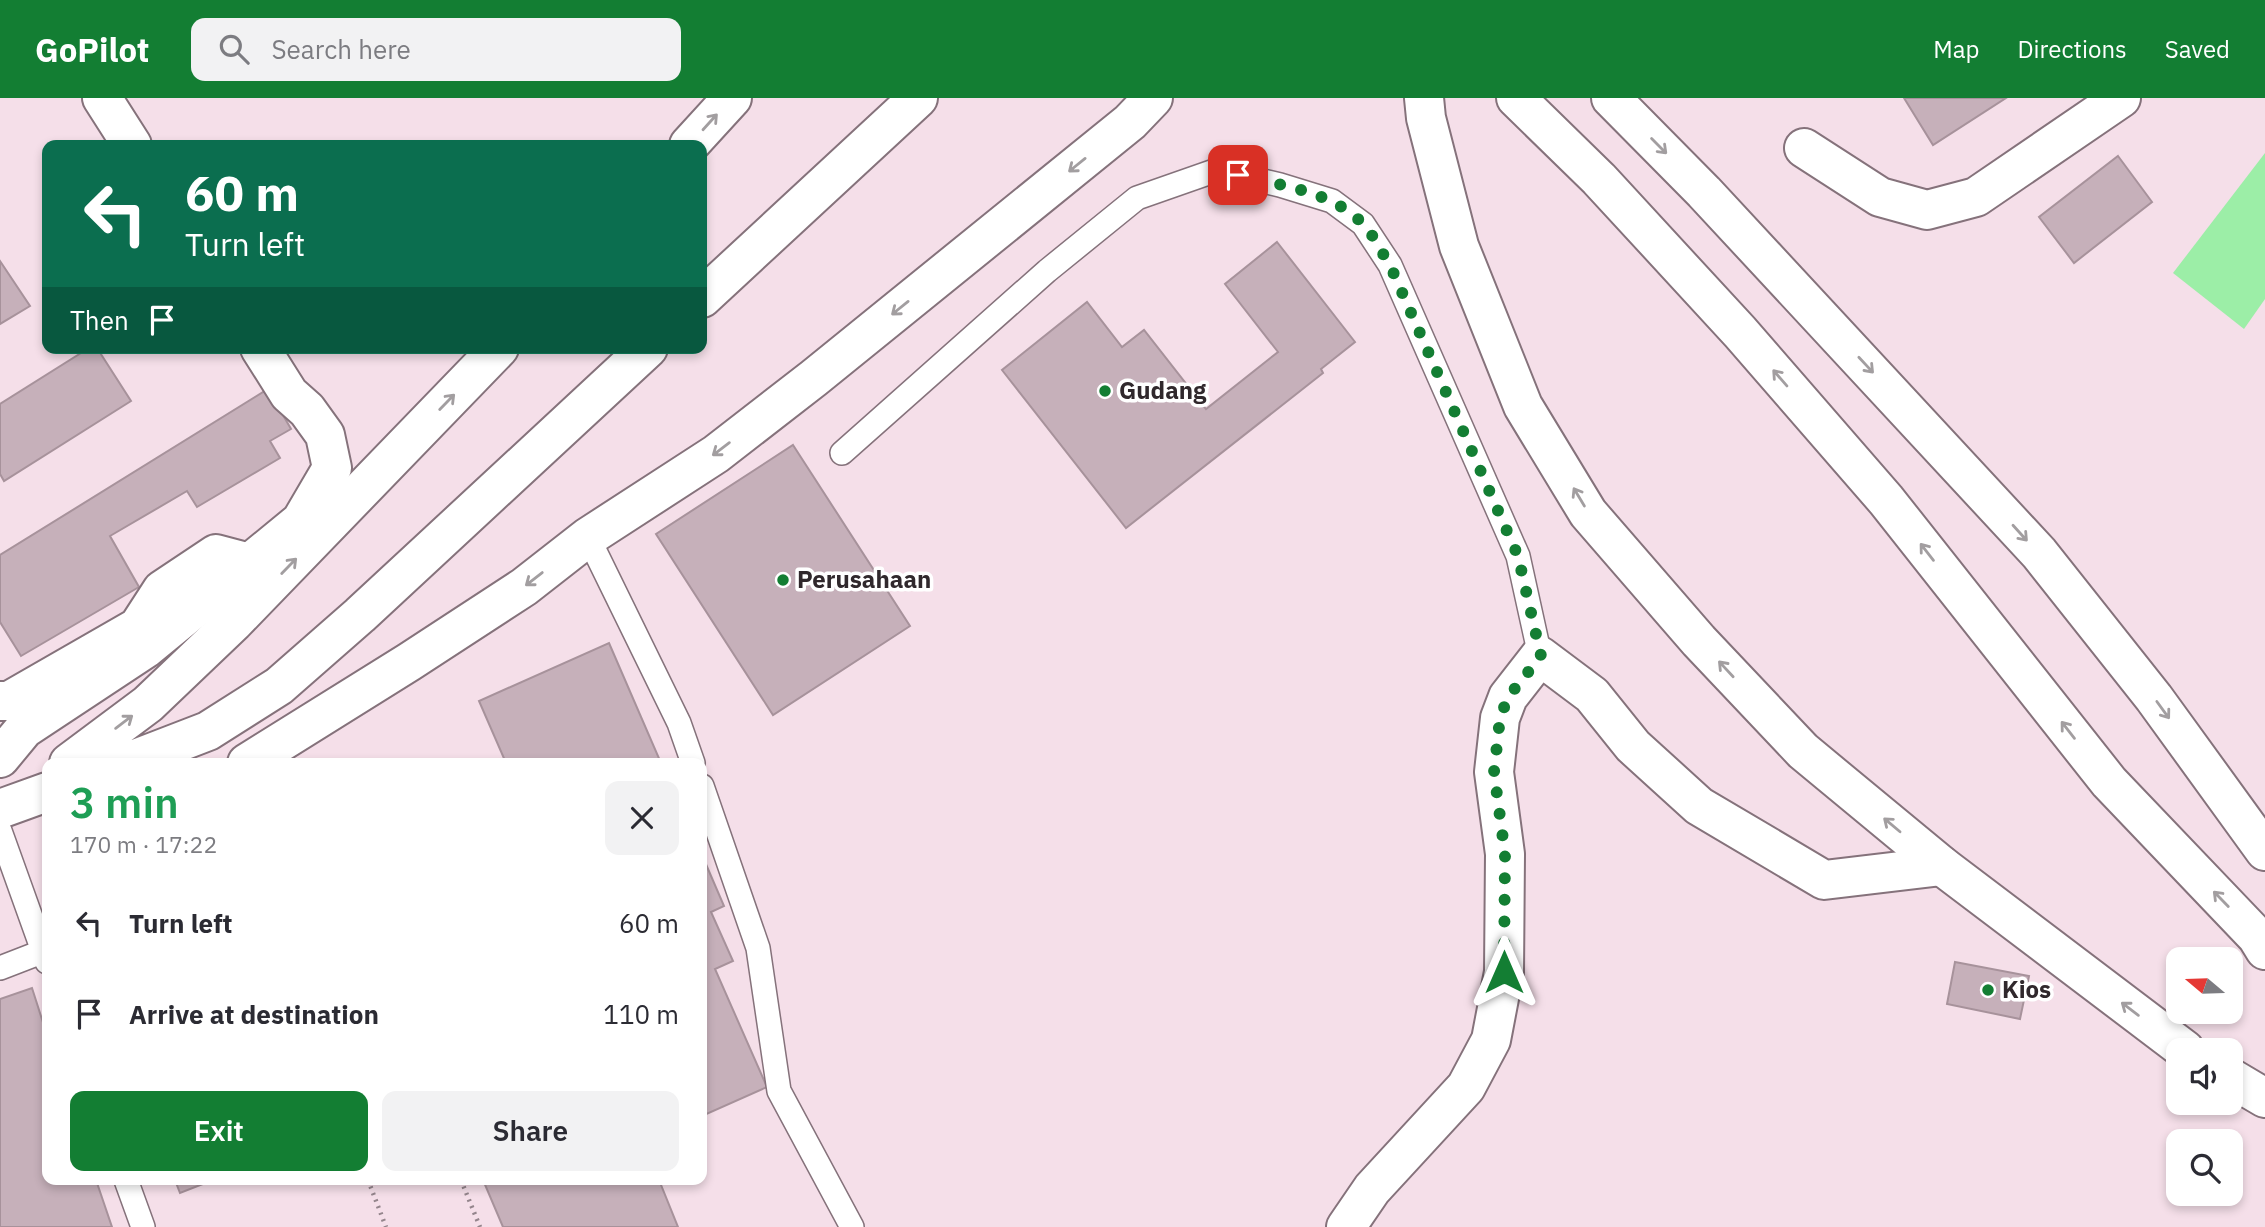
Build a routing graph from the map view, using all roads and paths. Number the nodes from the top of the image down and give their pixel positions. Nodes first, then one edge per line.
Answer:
1 (102, 98) edge
2 (732, 98) edge
3 (918, 98) edge
4 (1176, 98) edge
5 (1516, 98) edge
6 (1611, 98) edge
7 (2121, 98) edge
8 (1425, 108) edge
9 (1141, 110) edge
10 (129, 140) edge
11 (694, 140) edge
12 (1804, 148) dead end
13 (707, 293) edge
14 (264, 354) edge
15 (493, 354) edge
16 (642, 354) edge
17 (842, 453) dead end
18 (588, 537) junction
19 (250, 563) junction
20 (1541, 656) junction
21 (0, 701) edge
22 (0, 758) edge
23 (76, 758) edge
24 (138, 758) edge
25 (255, 758) edge
26 (691, 758) edge
27 (707, 800) edge
28 (23, 802) edge
29 (2265, 851) edge
30 (1942, 866) junction
31 (42, 936) edge
32 (2265, 950) edge
33 (42, 958) edge
34 (0, 968) edge
35 (2169, 1038) edge
36 (2243, 1085) edge
37 (2265, 1098) edge
38 (128, 1185) edge
39 (370, 1185) edge
40 (463, 1185) edge
41 (143, 1227) edge
42 (386, 1227) edge
43 (480, 1227) edge
44 (852, 1227) edge
45 (1346, 1227) edge

1 - 10 main road
11 -> 2 main road
3 - 13 main road
4 - 9 main road
32 -> 5 main road
6 -> 29 main road
7 - 12 main road
30 -> 8 main road
9 -> 18 main road
14 - 19 main road
23 -> 15 main road
16 - 24 main road
17 - 20 lane
18 -> 25 main road
18 - 26 lane
19 - 21 main road
19 - 22 main road
20 - 30 main road
20 - 45 main road
27 - 44 lane
28 - 31 lane
35 -> 30 main road
33 - 34 lane
36 - 37 main road
38 - 41 lane
39 - 42 path
40 - 43 path

